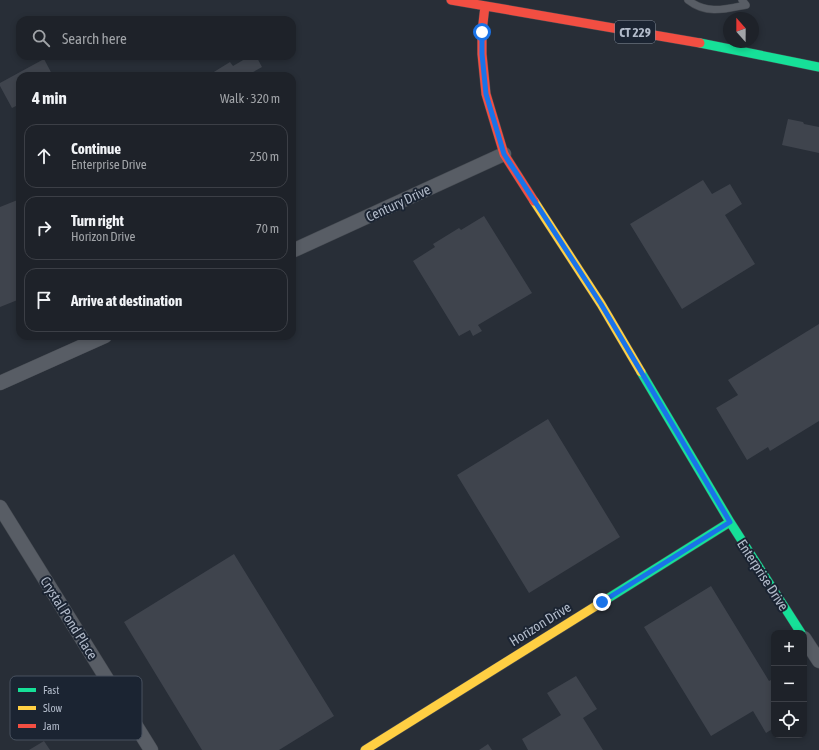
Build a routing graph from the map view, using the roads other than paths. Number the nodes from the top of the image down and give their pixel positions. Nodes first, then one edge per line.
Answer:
1 (450, 0) edge
2 (688, 0) edge
3 (747, 2) edge
4 (485, 6) junction
5 (819, 67) edge
6 (504, 154) junction
7 (296, 249) edge
8 (96, 340) edge
9 (0, 383) edge
10 (0, 507) edge
11 (730, 522) junction
12 (799, 630) edge
13 (807, 643) edge
14 (819, 661) edge
15 (105, 676) edge
16 (142, 736) edge
17 (151, 750) edge
18 (365, 750) edge

1 - 4 street, CT 229
2 - 3 lane
4 - 5 street, CT 229
4 - 6 street, Enterprise Drive
6 - 7 street, Century Drive
6 - 11 street, Enterprise Drive
8 - 9 street
10 - 15 street, Crystal Pond Place
11 - 12 street, Enterprise Drive
11 - 18 street, Horizon Drive
13 - 14 street
16 - 17 street, Crystal Pond Place

